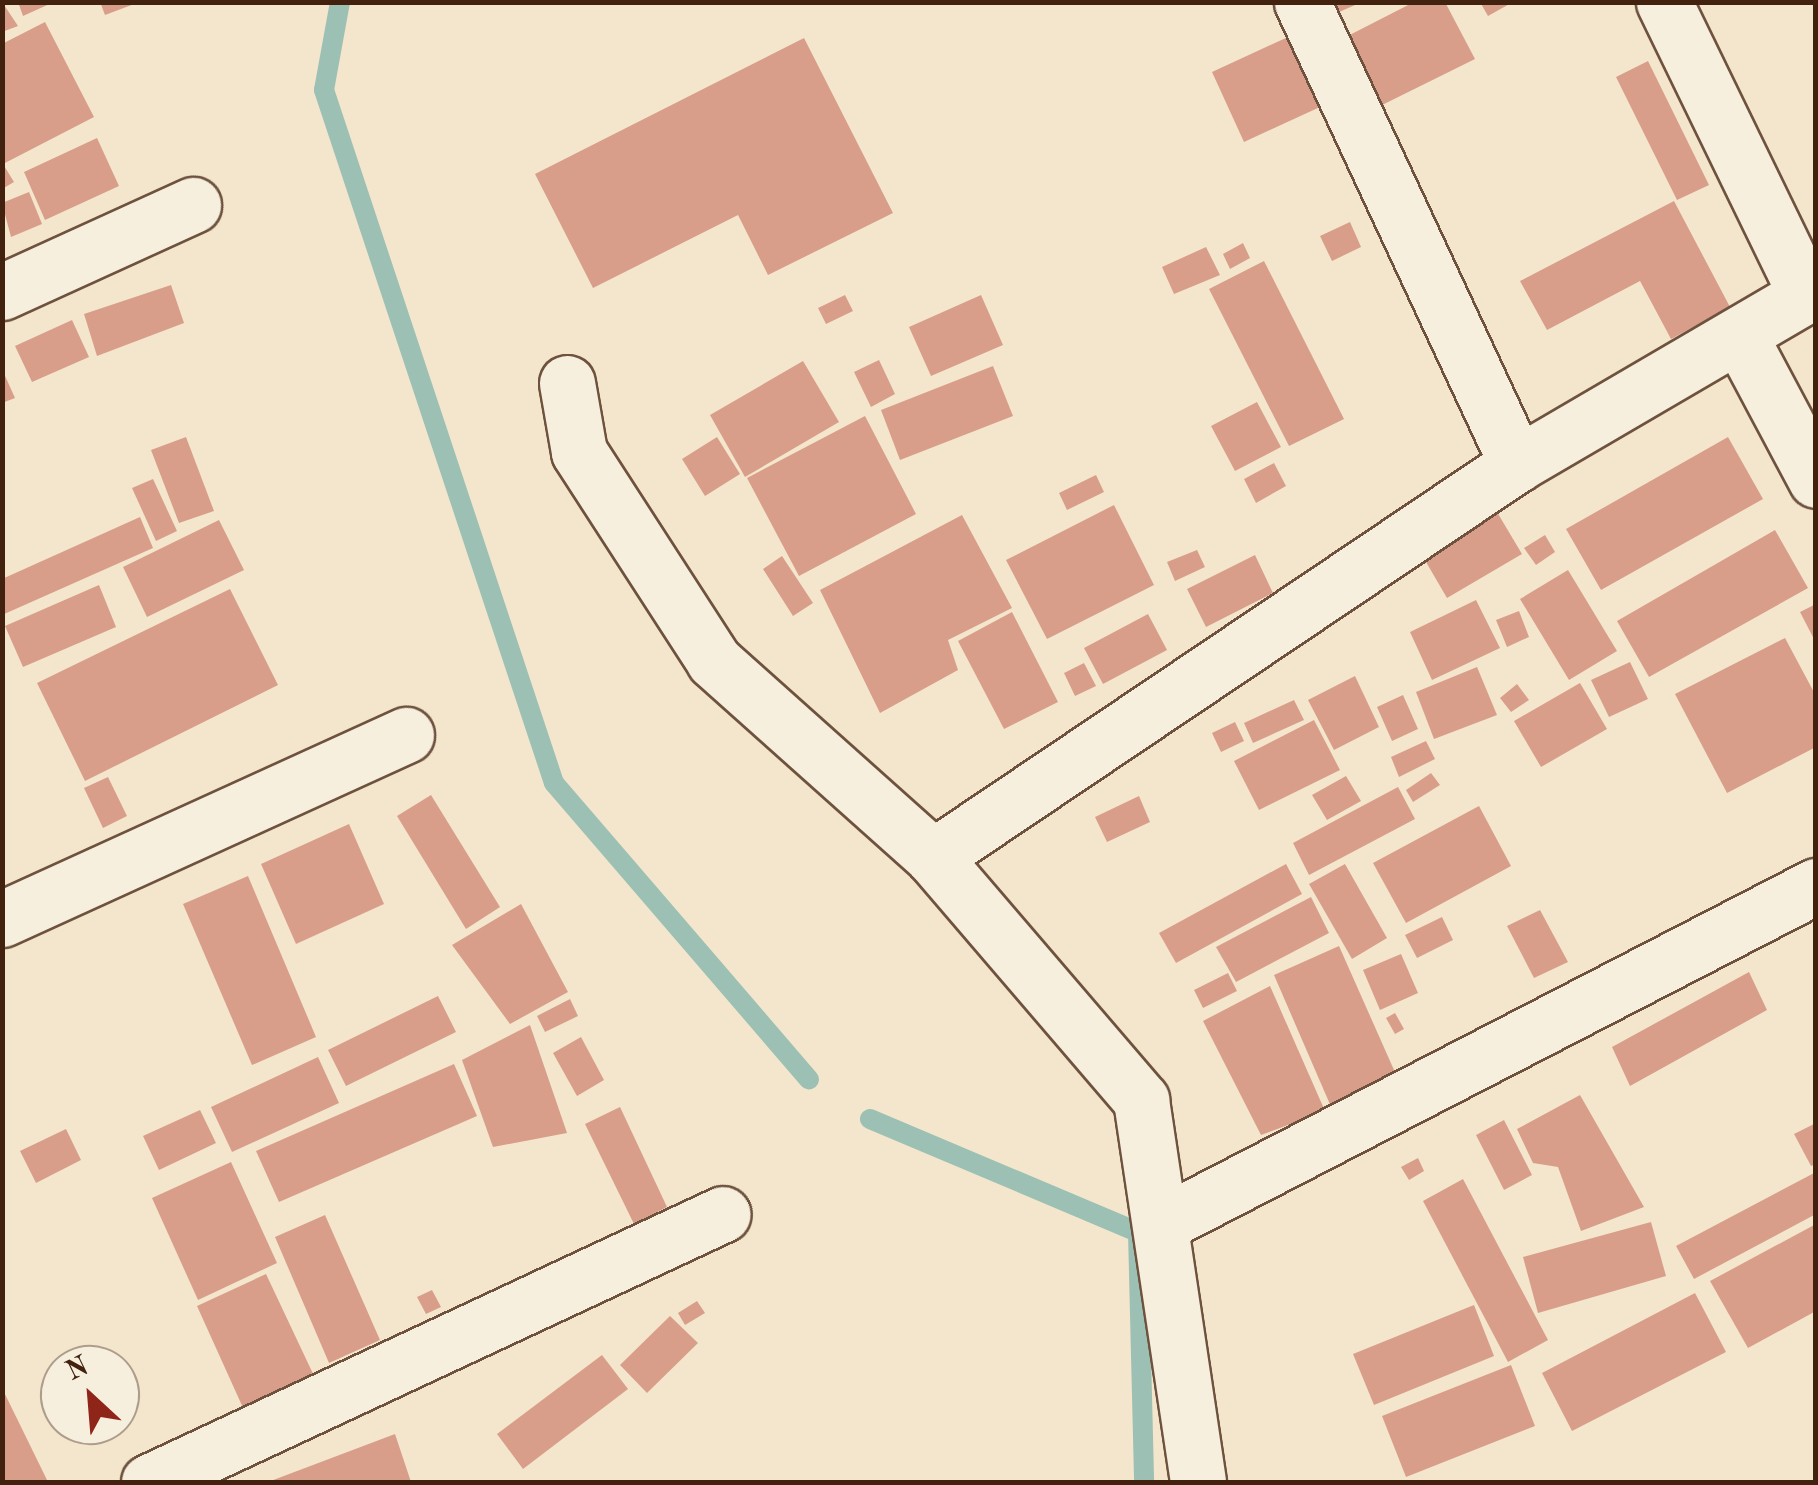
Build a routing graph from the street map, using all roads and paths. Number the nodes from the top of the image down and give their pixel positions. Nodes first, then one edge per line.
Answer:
1 (1302, 2) edge
2 (1664, 2) edge
3 (193, 205) dead end
4 (2, 292) edge
5 (1812, 292) edge
6 (1739, 335) junction
7 (566, 383) dead end
8 (1517, 464) junction
9 (1816, 480) edge
10 (406, 735) dead end
11 (933, 857) junction
12 (1816, 886) edge
13 (2, 919) edge
14 (724, 1214) dead end
15 (1163, 1223) junction
16 (149, 1482) edge
17 (1198, 1482) edge

1 - 8 street
2 - 5 street
3 - 4 street
5 - 6 street
6 - 8 street
6 - 9 street
7 - 11 street
8 - 11 street
10 - 13 street
11 - 15 street
12 - 15 street
14 - 16 street
15 - 17 street

